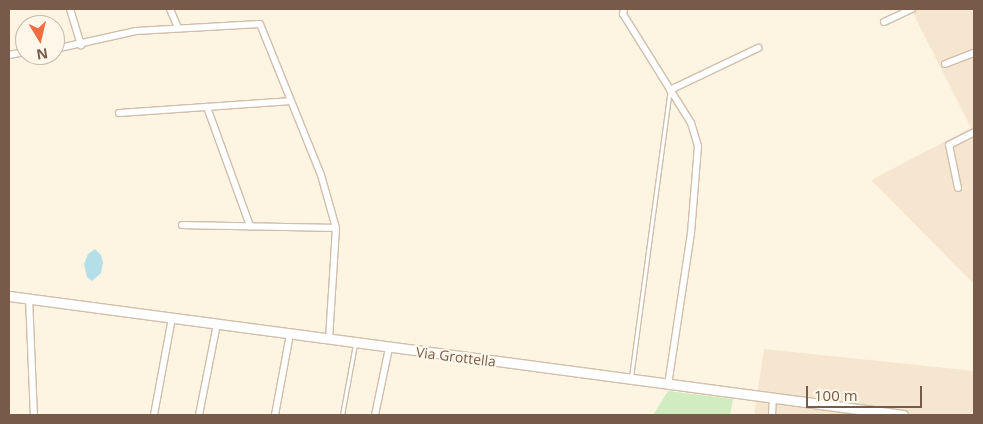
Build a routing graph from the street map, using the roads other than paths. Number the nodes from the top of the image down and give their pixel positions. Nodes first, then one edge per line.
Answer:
1 (70, 9) edge
2 (170, 9) edge
3 (624, 9) edge
4 (912, 9) edge
5 (884, 22) dead end
6 (178, 28) junction
7 (82, 45) junction
8 (65, 48) edge
9 (758, 48) dead end
10 (974, 53) edge
11 (945, 64) dead end
12 (670, 90) junction
13 (289, 101) junction
14 (206, 107) junction
15 (119, 113) dead end
16 (974, 132) edge
17 (958, 188) dead end
18 (182, 225) dead end
19 (250, 226) junction
20 (336, 228) junction
21 (9, 296) edge
22 (29, 298) junction
23 (172, 318) junction
24 (217, 324) junction
25 (290, 334) junction
26 (329, 340) junction
27 (355, 343) junction
28 (389, 348) junction
29 (631, 380) junction
30 (668, 384) junction
31 (773, 398) junction
32 (34, 415) edge
33 (154, 415) edge
34 (199, 415) edge
35 (275, 415) edge
36 (342, 415) edge
37 (376, 415) edge
38 (772, 415) edge
39 (903, 415) edge

1 - 7 street
2 - 6 street
3 - 12 street
4 - 5 street
6 - 7 street
6 - 13 street
7 - 8 street
9 - 12 street
10 - 11 street
12 - 29 lane
12 - 30 street
13 - 14 street
13 - 20 street
14 - 15 street
14 - 19 street
16 - 17 street
18 - 19 street
19 - 20 street
20 - 26 street
21 - 22 street, Via Grottella
22 - 23 street, Via Grottella
22 - 32 street
23 - 24 street, Via Grottella
23 - 33 street
24 - 25 street, Via Grottella
24 - 34 street
25 - 26 street, Via Grottella
25 - 35 street
26 - 27 street, Via Grottella
27 - 28 street, Via Grottella
27 - 36 lane
28 - 29 street, Via Grottella
28 - 37 street
29 - 30 street, Via Grottella
30 - 31 street, Via Grottella
31 - 38 street
31 - 39 street, Via Grottella

